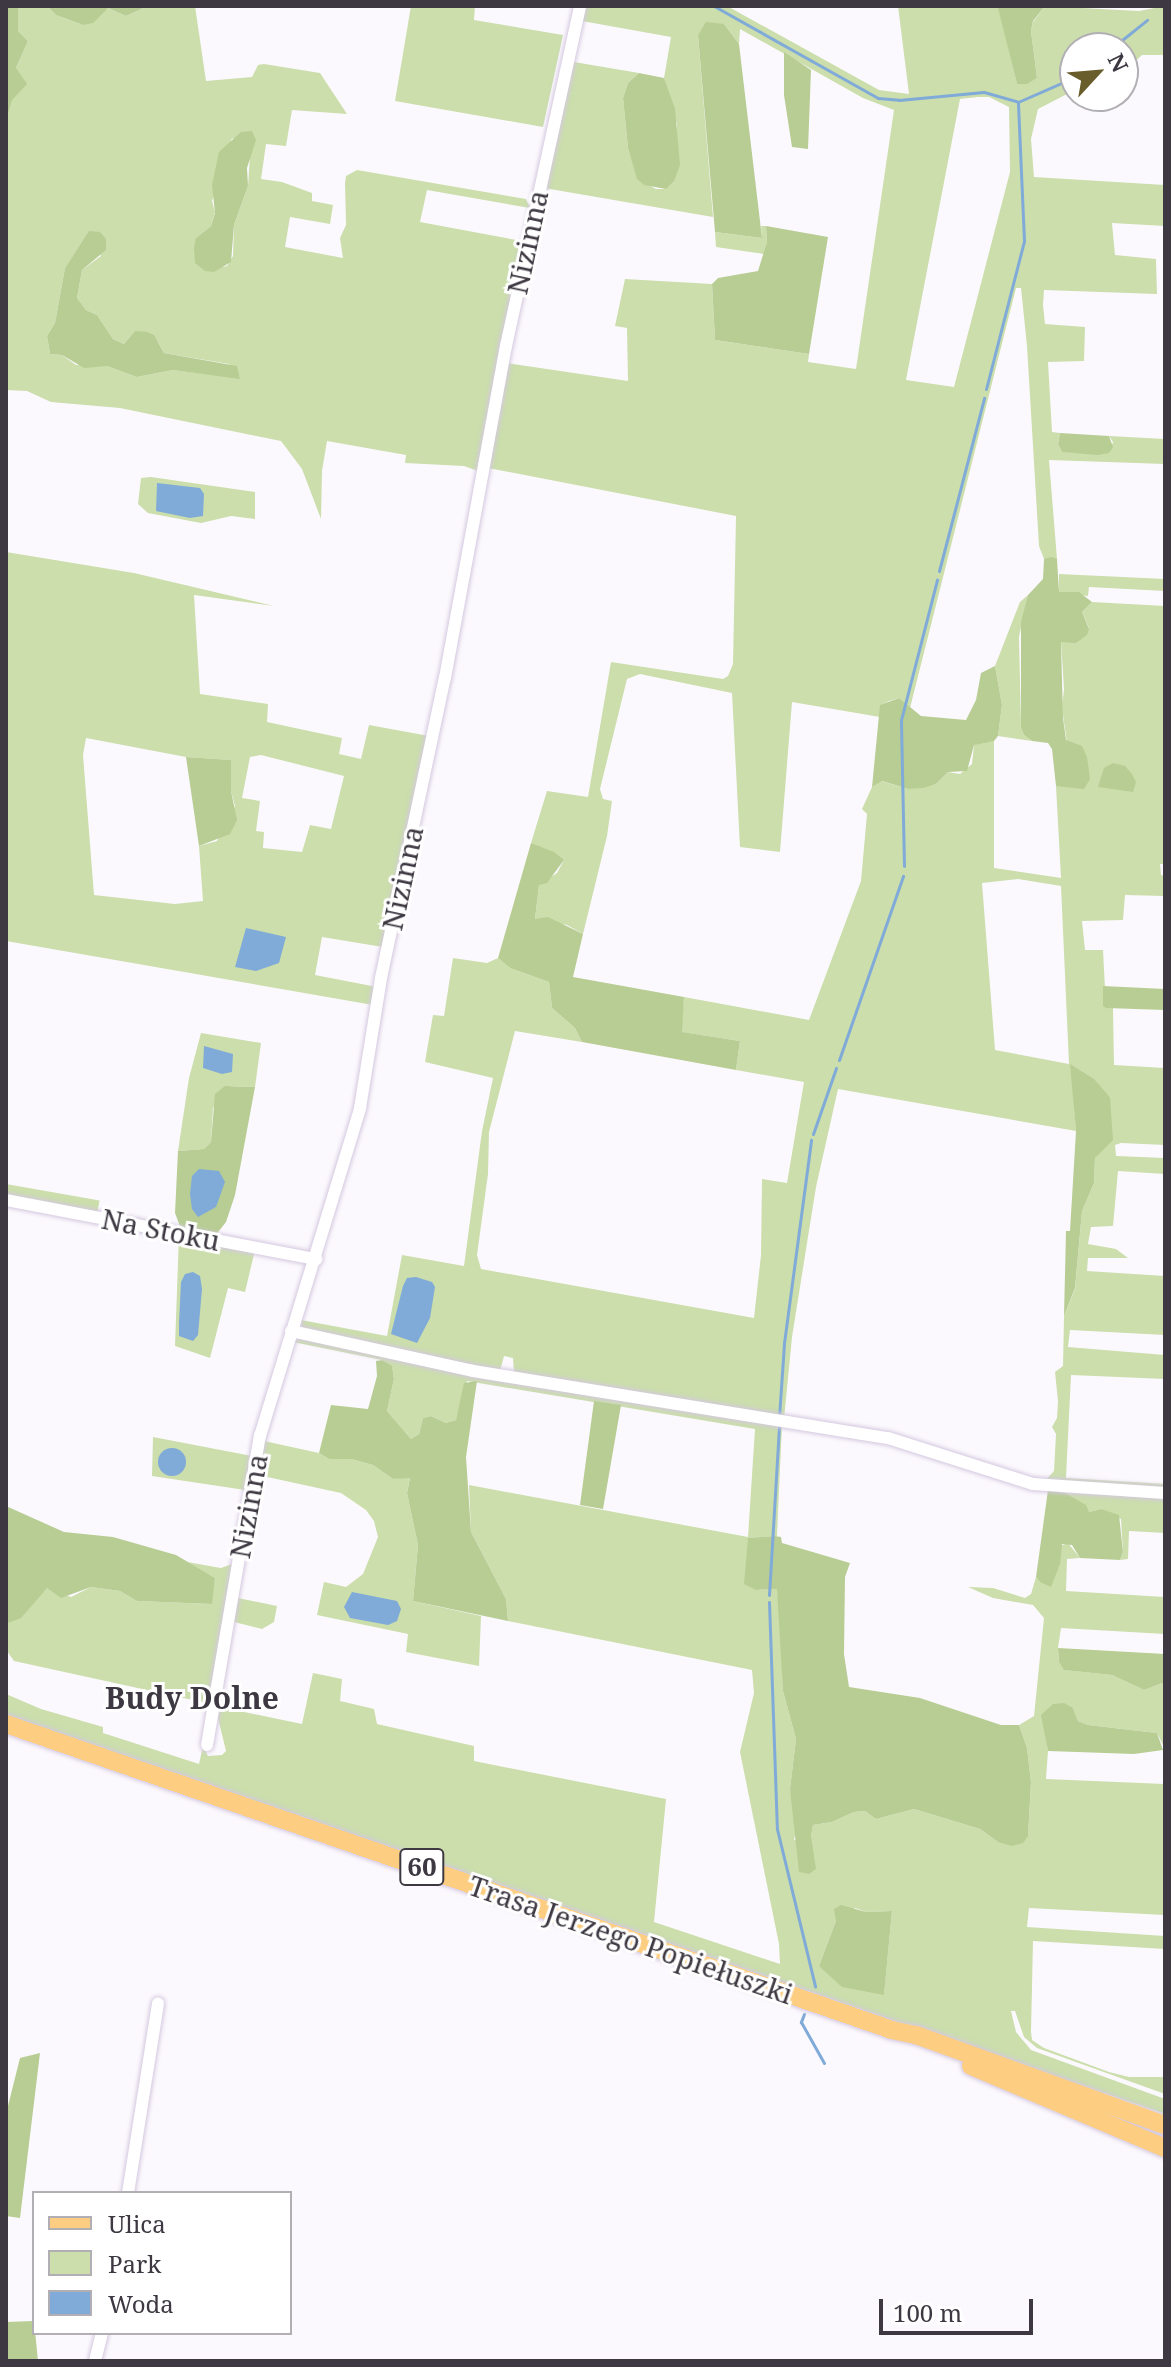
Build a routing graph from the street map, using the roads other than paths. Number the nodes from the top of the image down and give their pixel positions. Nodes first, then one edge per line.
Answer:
1 (580, 6) edge
2 (6, 1200) edge
3 (316, 1259) junction
4 (291, 1331) junction
5 (1165, 1493) edge
6 (6, 1724) edge
7 (207, 1745) dead end
8 (158, 2003) dead end
9 (892, 2030) junction
10 (1165, 2125) edge
11 (1165, 2148) edge
12 (128, 2191) edge
13 (102, 2335) edge
14 (95, 2361) edge

1 - 3 street, Nizinna
2 - 3 street, Na Stoku
3 - 4 street, Nizinna
4 - 5 street
4 - 7 street, Nizinna
6 - 9 main road, Trasa Jerzego Popiełuszki / 60
8 - 12 street
9 - 10 main road, Trasa Jerzego Popiełuszki / 60
9 - 11 main road, Trasa Jerzego Popiełuszki / 60
13 - 14 street

